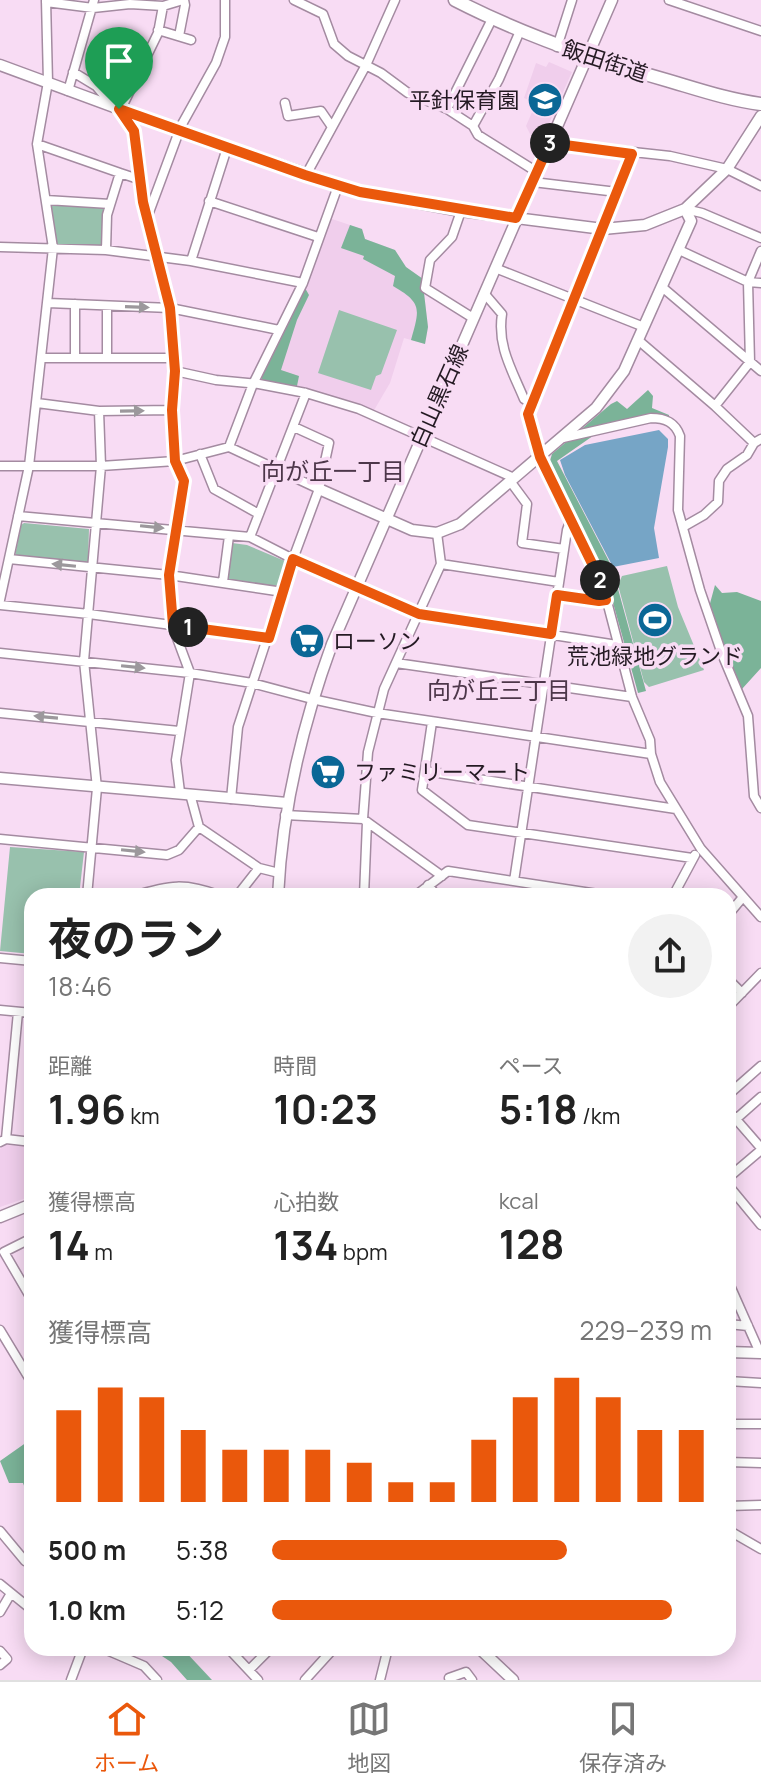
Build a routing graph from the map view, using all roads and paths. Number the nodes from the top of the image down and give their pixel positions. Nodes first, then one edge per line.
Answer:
1 (183, 0) edge
2 (225, 0) edge
3 (294, 0) edge
4 (395, 0) edge
5 (455, 0) edge
6 (572, 0) edge
7 (612, 0) edge
8 (669, 0) edge
9 (46, 1) edge
10 (94, 4) edge
11 (163, 6) junction
12 (492, 19) junction
13 (158, 30) junction
14 (520, 31) junction
15 (761, 31) edge
16 (179, 36) junction
17 (191, 40) dead end
18 (557, 47) junction
19 (587, 57) junction
20 (0, 65) edge
21 (366, 65) junction
22 (73, 72) junction
23 (48, 82) junction
24 (68, 91) junction
25 (285, 103) dead end
26 (761, 104) edge
27 (117, 108) junction
28 (447, 109) junction
29 (761, 116) edge
30 (473, 126) junction
31 (332, 127) junction
32 (179, 131) junction
33 (550, 143) junction
34 (37, 144) junction
35 (227, 148) junction
36 (632, 154) junction
37 (727, 169) junction
38 (120, 173) junction
39 (306, 175) junction
40 (535, 177) junction
41 (141, 180) junction
42 (338, 186) junction
43 (761, 186) edge
44 (617, 192) junction
45 (46, 200) junction
46 (209, 201) junction
47 (110, 204) junction
48 (685, 209) junction
49 (461, 211) junction
50 (148, 215) junction
51 (516, 218) junction
52 (603, 229) junction
53 (318, 237) junction
54 (761, 238) edge
55 (0, 247) edge
56 (53, 248) junction
57 (106, 250) junction
58 (679, 250) junction
59 (761, 251) edge
60 (155, 256) junction
61 (191, 261) junction
62 (495, 268) junction
63 (748, 282) junction
64 (303, 283) junction
65 (761, 283) edge
66 (662, 287) junction
67 (484, 293) junction
68 (573, 300) junction
69 (48, 303) junction
70 (75, 304) junction
71 (107, 306) junction
72 (170, 308) junction
73 (473, 318) junction
74 (644, 327) junction
75 (279, 330) junction
76 (638, 340) junction
77 (42, 358) junction
78 (75, 358) junction
79 (107, 358) junction
80 (174, 358) junction
81 (750, 362) junction
82 (175, 371) junction
83 (761, 371) edge
84 (253, 384) junction
85 (306, 393) junction
86 (37, 403) junction
87 (532, 403) junction
88 (715, 406) junction
89 (172, 410) junction
90 (99, 411) junction
91 (294, 427) junction
92 (421, 437) junction
93 (563, 438) junction
94 (758, 441) edge
95 (229, 447) junction
96 (200, 454) junction
97 (540, 457) junction
98 (175, 461) junction
99 (0, 466) edge
100 (29, 466) junction
101 (101, 466) junction
102 (276, 467) junction
103 (512, 480) junction
104 (319, 489) junction
105 (259, 514) junction
106 (18, 516) junction
107 (386, 518) junction
108 (571, 519) junction
109 (96, 522) junction
110 (683, 527) junction
111 (176, 529) junction
112 (437, 533) junction
113 (229, 536) junction
114 (250, 537) junction
115 (564, 549) junction
116 (9, 559) junction
117 (293, 559) junction
118 (441, 564) junction
119 (93, 568) junction
120 (169, 575) junction
121 (223, 582) junction
122 (559, 582) junction
123 (356, 587) junction
124 (283, 592) junction
125 (557, 595) junction
126 (606, 600) junction
127 (0, 603) edge
128 (89, 614) junction
129 (419, 614) junction
130 (173, 625) junction
131 (551, 634) junction
132 (269, 638) junction
133 (617, 645) junction
134 (0, 653) edge
135 (84, 661) junction
136 (396, 663) junction
137 (190, 673) junction
138 (252, 683) junction
139 (543, 685) junction
140 (632, 697) junction
141 (312, 699) junction
142 (0, 713) edge
143 (377, 713) junction
144 (90, 720) junction
145 (432, 722) junction
146 (179, 731) junction
147 (535, 737) junction
148 (651, 754) junction
149 (425, 771) junction
150 (0, 778) edge
151 (97, 788) junction
152 (528, 788) junction
153 (185, 793) junction
154 (231, 799) junction
155 (761, 808) edge
156 (286, 809) junction
157 (676, 809) junction
158 (365, 820) junction
159 (199, 827) junction
160 (521, 832) junction
161 (0, 839) edge
162 (92, 847) junction
163 (701, 849) junction
164 (692, 858) junction
165 (259, 868) junction
166 (279, 873) junction
167 (442, 876) junction
168 (514, 881) junction
169 (428, 885) junction
170 (88, 888) edge
171 (162, 888) edge
172 (195, 888) edge
173 (243, 888) edge
174 (278, 888) edge
175 (364, 888) edge
176 (424, 888) edge
177 (430, 888) edge
178 (559, 888) edge
179 (677, 888) edge
180 (735, 888) edge
181 (736, 889) edge
182 (743, 897) junction
183 (736, 905) edge
184 (761, 917) edge
185 (0, 958) edge
186 (24, 960) edge
187 (761, 973) edge
188 (736, 987) edge
189 (742, 993) junction
190 (736, 999) edge
191 (0, 1010) edge
192 (18, 1012) junction
193 (24, 1012) edge
194 (0, 1065) edge
195 (13, 1066) junction
196 (761, 1066) edge
197 (736, 1088) edge
198 (761, 1097) edge
199 (4, 1118) edge
200 (736, 1119) joint
201 (3, 1140) edge
202 (24, 1141) edge
203 (761, 1149) edge
204 (736, 1171) edge
205 (736, 1195) edge
206 (24, 1207) edge
207 (0, 1217) edge
208 (761, 1225) edge
209 (24, 1242) edge
210 (24, 1286) edge
211 (736, 1299) edge
212 (736, 1325) edge
213 (748, 1326) junction
214 (0, 1330) edge
215 (736, 1352) edge
216 (760, 1353) edge
217 (24, 1362) edge
218 (736, 1381) edge
219 (761, 1383) edge
220 (736, 1424) edge
221 (761, 1424) edge
222 (736, 1462) edge
223 (761, 1463) edge
224 (761, 1505) edge
225 (736, 1506) edge
226 (0, 1531) edge
227 (736, 1535) edge
228 (761, 1549) edge
229 (24, 1560) edge
230 (0, 1584) edge
231 (10, 1595) junction
232 (24, 1605) edge
233 (0, 1612) edge
234 (0, 1651) edge
235 (80, 1656) edge
236 (121, 1656) edge
237 (236, 1656) edge
238 (263, 1656) edge
239 (327, 1656) edge
240 (384, 1656) edge
241 (488, 1656) edge
242 (0, 1665) edge
243 (249, 1670) junction
244 (449, 1678) dead end
245 (71, 1680) edge
246 (157, 1680) edge
247 (258, 1680) edge
248 (305, 1680) edge
249 (380, 1680) edge
250 (472, 1680) edge
251 (513, 1680) edge

1 - 11 street
1 - 16 street
2 - 32 street
3 - 21 street
4 - 21 street
5 - 12 main road, 飯田街道
6 - 18 street
7 - 19 street, 白山黒石線
8 - 15 street
9 - 10 street
9 - 23 street
10 - 11 street
10 - 22 street
11 - 13 street
12 - 14 main road, 飯田街道
12 - 28 street
13 - 16 street
13 - 27 street
14 - 18 main road, 飯田街道
14 - 30 street
16 - 17 street
18 - 19 main road, 飯田街道
19 - 26 main road, 飯田街道
19 - 33 street, 白山黒石線
20 - 23 street
21 - 28 street
21 - 31 street
22 - 24 street
22 - 27 street
23 - 24 street
23 - 34 street
24 - 27 street
25 - 31 street
27 - 32 street
27 - 41 street
28 - 30 street
29 - 37 street
30 - 40 street
31 - 39 street
32 - 35 street
32 - 50 street
33 - 36 street
33 - 40 street, 白山黒石線
34 - 38 street
34 - 45 street
35 - 39 street
35 - 46 street
36 - 37 street
36 - 44 street
37 - 43 street
37 - 48 street
38 - 41 street
38 - 47 street
39 - 42 street
40 - 44 street
40 - 51 street, 白山黒石線
41 - 50 street
42 - 49 street
42 - 53 street
44 - 52 street
45 - 47 street
45 - 56 street
46 - 53 street
46 - 61 street
47 - 57 street
48 - 52 street
48 - 54 street
48 - 58 street
49 - 51 street
49 - 73 street
50 - 60 street
51 - 52 street
51 - 62 street, 白山黒石線
52 - 68 street
53 - 64 street
55 - 56 street
56 - 57 street
56 - 69 street
57 - 60 street
58 - 63 street
58 - 66 street
59 - 63 street
60 - 61 street
60 - 72 street
61 - 64 street
62 - 67 street, 白山黒石線
62 - 68 street
63 - 65 street
63 - 81 street
64 - 75 street
66 - 74 street
66 - 81 street
67 - 73 street, 白山黒石線
67 - 87 street
68 - 74 street
68 - 87 street
69 - 70 street
69 - 77 street
70 - 71 street
70 - 78 street
71 -> 72 street
71 - 79 street
72 - 75 street
72 - 80 street
73 - 92 street, 白山黒石線
74 - 76 street
75 - 84 street
76 - 88 street
76 - 93 street
77 - 78 street
77 - 86 street
78 - 79 street
79 - 80 street
80 - 82 street
81 - 83 street
81 - 88 street
82 - 84 street
82 - 89 street
84 - 85 street
84 - 95 street
85 - 91 street
85 - 92 street
86 - 90 street
86 - 100 street
87 - 97 street
88 - 94 street
90 -> 89 street
89 - 98 street
90 - 101 street
91 - 102 street
91 - 104 street
92 - 103 street
92 - 107 street, 白山黒石線
93 - 97 street
93 - 110 street
94 - 110 street
95 - 96 street
95 - 102 street
96 - 98 street
96 - 105 street
97 - 103 street
97 - 108 street
98 - 101 street
98 - 111 street
99 - 100 street
100 - 101 street
100 - 106 street
101 - 109 street
102 - 104 street
102 - 105 street
103 - 112 street
103 - 115 street
104 - 107 street
104 - 117 street
105 - 114 street
106 - 109 street
106 - 116 street
107 - 112 street
107 - 123 street, 白山黒石線
108 - 115 street
108 - 126 street
109 -> 111 street
109 - 119 street
110 - 155 street
111 - 113 street
111 - 120 street
112 - 118 street
113 - 114 street
113 - 121 street
114 - 117 street
115 - 122 street
119 -> 116 street
116 - 127 street
117 - 123 street
117 - 124 street
118 - 122 street
118 - 129 street
119 - 120 street
119 - 128 street
120 - 121 street
120 - 130 street
121 - 124 street
122 - 125 street
123 - 129 street
123 - 141 street, 白山黒石線
124 - 132 street
125 - 126 street
125 - 131 street
126 - 133 street
127 - 128 street
128 - 130 street
128 - 135 street
129 - 131 street
129 - 136 street
130 - 132 street
130 - 137 street
131 - 133 street
131 - 139 street
132 - 138 street
133 - 140 street
134 - 135 street
135 -> 137 street
135 - 144 street
136 - 139 street
136 - 143 street
137 - 138 street
137 - 146 street
138 - 141 street
138 - 154 street
139 - 140 street
139 - 147 street
140 - 148 street
141 - 143 street
141 - 156 street, 白山黒石線
144 -> 142 street
143 - 145 street
143 - 158 street
144 - 146 street
144 - 151 street
145 - 147 street
145 - 149 street
146 - 153 street
147 - 148 street
147 - 152 street
148 - 157 street
149 - 152 street
149 - 160 street
150 - 151 street
151 - 153 street
151 - 162 street
152 - 157 street
152 - 160 street
153 - 154 street
153 - 159 street
154 - 156 street
156 - 158 street
156 - 166 street, 白山黒石線
157 - 163 street
158 - 167 street
158 - 175 street
162 -> 159 street
159 - 165 street
160 - 164 street
160 - 168 street
161 - 162 street
162 - 170 street
163 - 164 street
163 - 180 street
164 - 179 street
165 - 166 street
165 - 173 street
166 - 174 street, 白山黒石線
167 - 168 street
167 - 169 street
168 - 178 street
169 - 176 street
169 - 177 street
171 - 172 street
181 - 182 street
182 - 183 street
182 - 184 street
185 - 186 street
187 - 189 street
188 - 189 street
189 - 190 street
191 - 192 street
192 - 193 street
192 - 195 street
194 - 195 street
195 - 199 street
196 - 197 street
198 - 200 street
199 - 201 street
200 - 203 street
201 - 202 street
203 - 204 street
205 - 208 street
206 - 207 street
209 - 210 street
211 - 213 street
212 - 213 street
213 - 216 street
214 - 217 street
215 - 216 street
218 - 219 street
220 - 221 street
222 - 223 street
224 - 225 street
226 - 229 street
227 - 228 street
230 - 231 street
231 - 232 street
231 - 233 street
234 - 242 street
235 - 245 street
236 - 246 street
237 - 243 street
238 - 243 street
239 - 248 street
240 - 249 street
241 - 251 street
243 - 247 street
244 - 250 street

